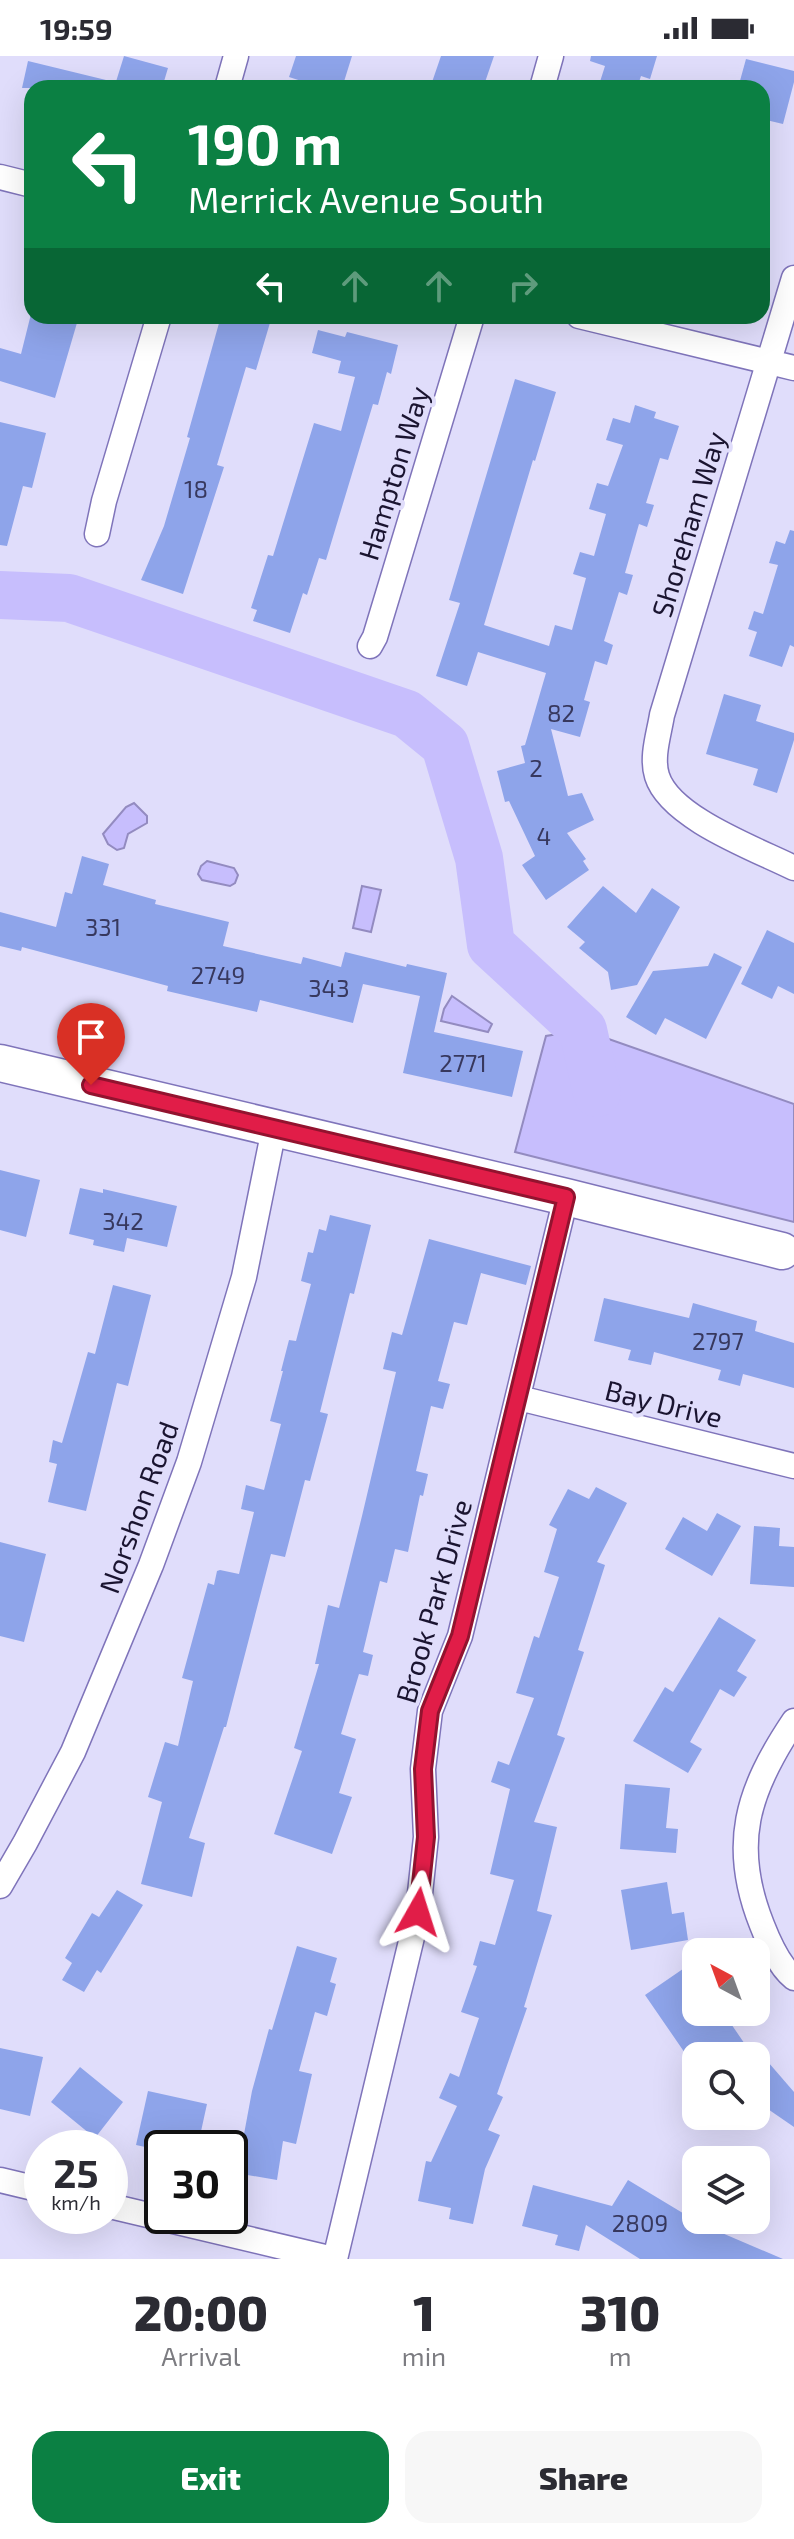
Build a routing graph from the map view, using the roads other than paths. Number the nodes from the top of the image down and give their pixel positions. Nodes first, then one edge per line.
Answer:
1 (236, 56) edge
2 (551, 56) edge
3 (229, 80) edge
4 (544, 80) edge
5 (0, 177) edge
6 (24, 183) edge
7 (794, 278) edge
8 (157, 324) edge
9 (470, 324) edge
10 (612, 324) edge
11 (769, 362) junction
12 (794, 368) edge
13 (97, 534) dead end
14 (370, 646) dead end
15 (794, 868) edge
16 (0, 1063) edge
17 (274, 1129) junction
18 (566, 1197) junction
19 (782, 1251) dead end
20 (519, 1398) junction
21 (794, 1466) edge
22 (794, 1721) edge
23 (0, 1886) edge
24 (794, 1978) edge
25 (0, 2180) edge
26 (24, 2186) edge
27 (128, 2210) edge
28 (334, 2259) edge

1 - 3 street
2 - 4 street
5 - 6 street
7 - 11 street, Shoreham Way
8 - 13 street
9 - 14 street, Hampton Way
10 - 11 street
11 - 12 street
11 - 15 street, Shoreham Way
16 - 17 street
17 - 18 street
17 - 23 street, Norshon Road
18 - 19 street
18 - 20 street, Brook Park Drive
20 - 21 street, Bay Drive
20 - 28 street, Brook Park Drive
22 - 24 street
25 - 26 street
27 - 28 street

